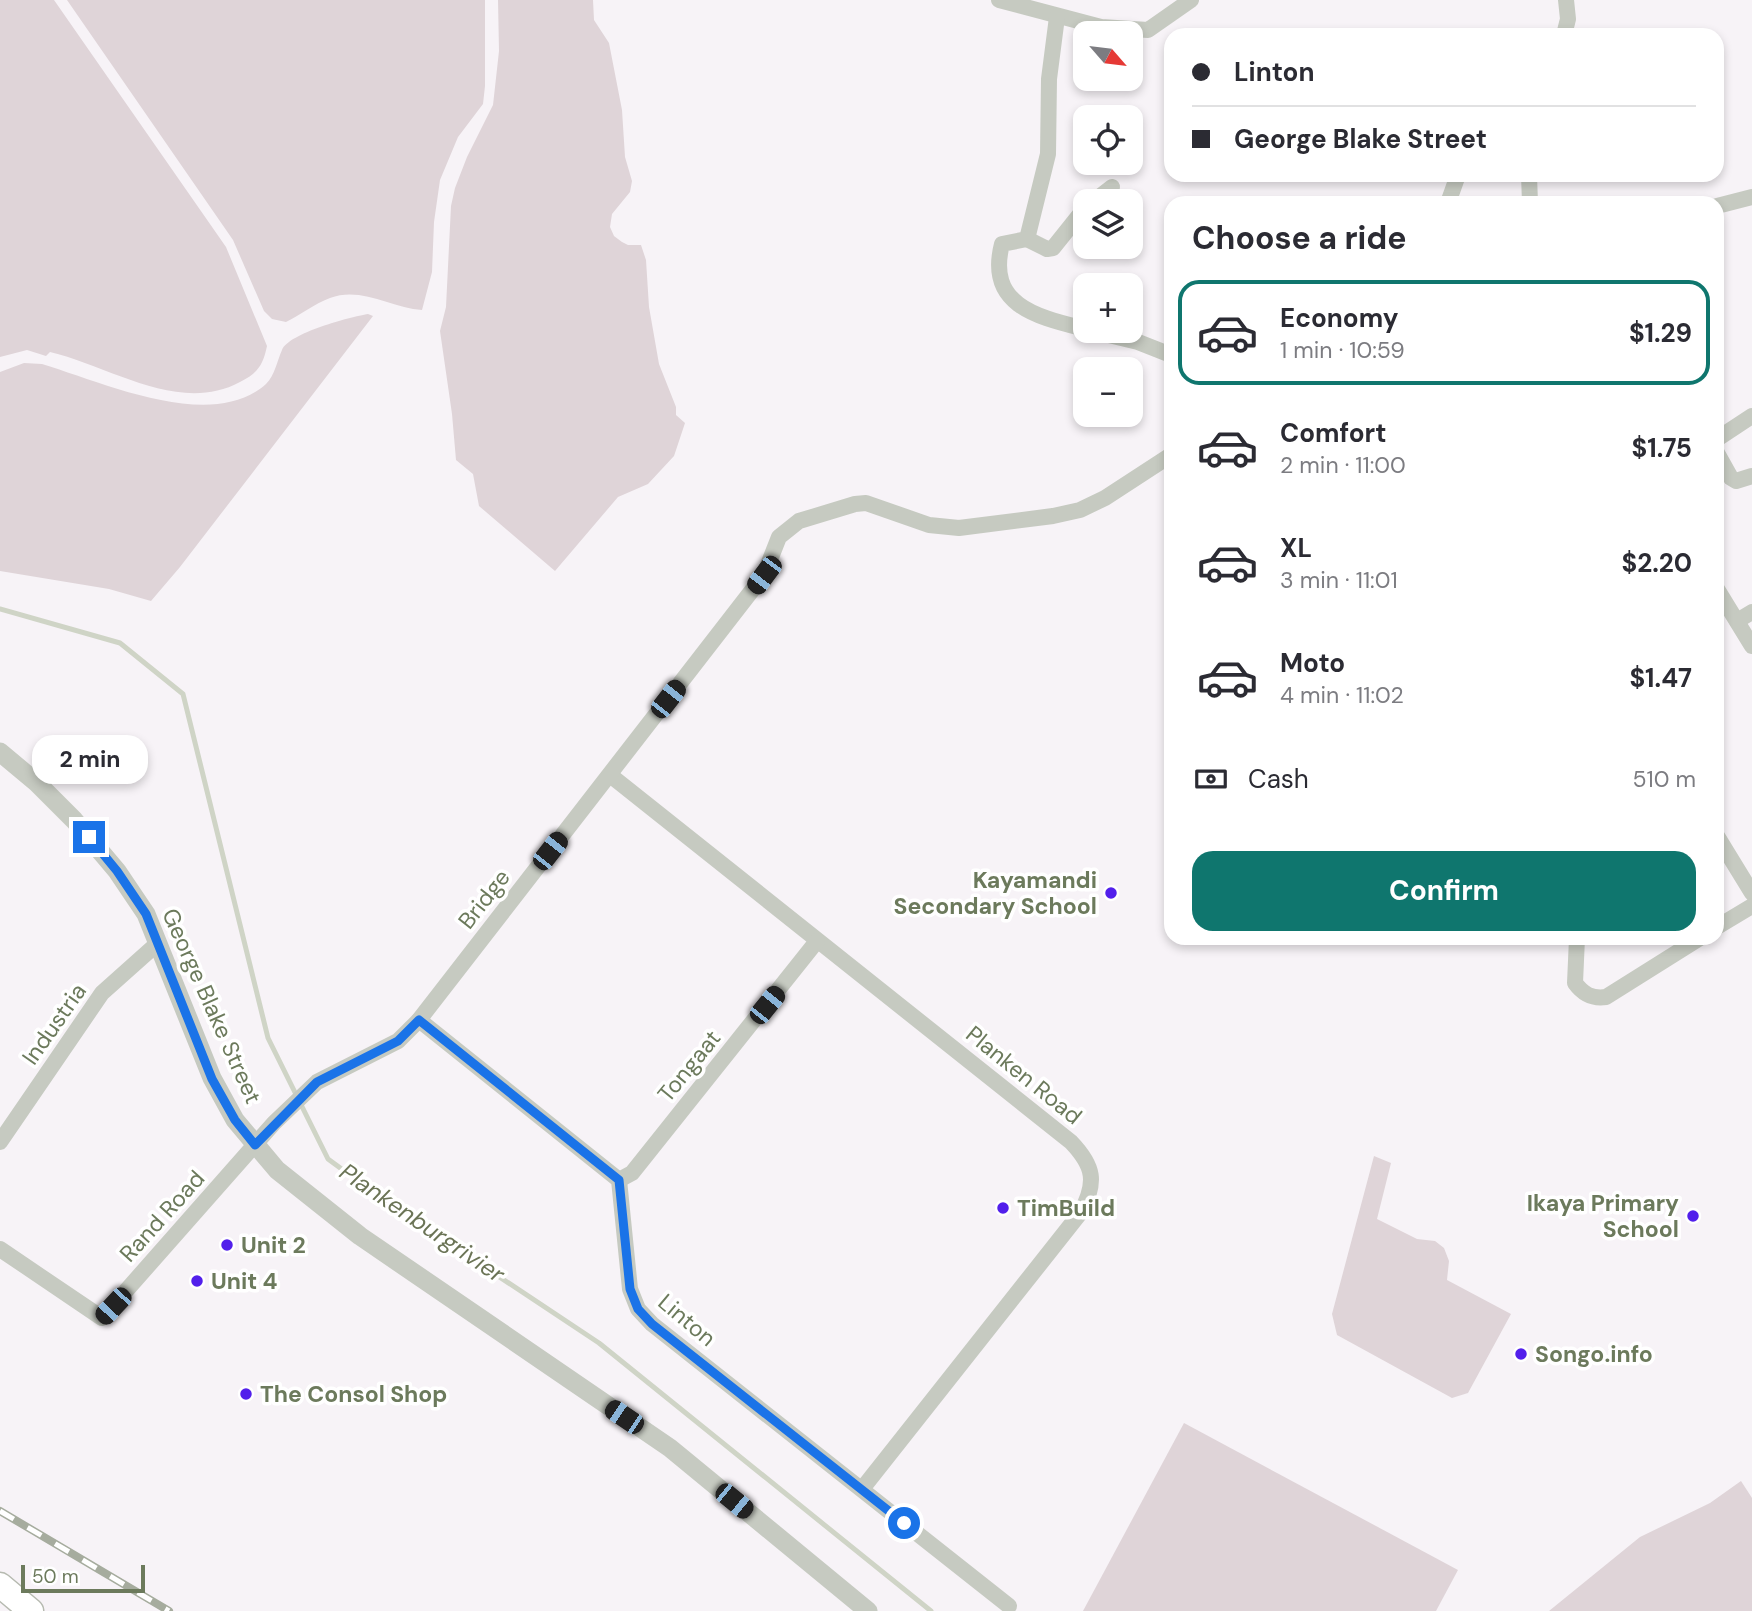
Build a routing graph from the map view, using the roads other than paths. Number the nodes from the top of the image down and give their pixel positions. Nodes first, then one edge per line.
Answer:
1 (999, 0) edge
2 (1191, 0) edge
3 (1566, 0) edge
4 (1057, 17) junction
5 (1566, 28) edge
6 (1112, 187) dead end
7 (1109, 189) edge
8 (1752, 197) edge
9 (1724, 204) edge
10 (1073, 223) edge
11 (1027, 239) junction
12 (1073, 326) edge
13 (1141, 343) edge
14 (1164, 352) edge
15 (1752, 416) edge
16 (1724, 434) edge
17 (1164, 459) edge
18 (1724, 466) edge
19 (1752, 476) edge
20 (1724, 600) edge
21 (1752, 612) edge
22 (1737, 621) junction
23 (1752, 646) edge
24 (0, 752) edge
25 (610, 775) junction
26 (1724, 847) edge
27 (1752, 893) edge
28 (1752, 906) edge
29 (1724, 923) edge
30 (817, 942) junction
31 (158, 943) junction
32 (1577, 945) edge
33 (1689, 945) edge
34 (419, 1020) junction
35 (0, 1142) edge
36 (255, 1145) junction
37 (619, 1180) junction
38 (0, 1249) edge
39 (862, 1489) junction
40 (0, 1585) edge
41 (1009, 1606) dead end
42 (31, 1611) edge
43 (868, 1611) edge

1 - 4 street
2 - 4 street
3 - 5 street
4 - 11 street
6 - 7 street
8 - 9 street
10 - 11 street
11 - 12 street
13 - 14 street
15 - 16 street
17 - 25 street, Bridge
18 - 19 street
20 - 22 street
21 - 22 street
22 - 23 street
24 - 31 street, George Blake Street
25 - 30 street, Planken Road
25 - 34 street, Bridge
26 - 27 street
28 - 29 street
30 - 37 street, Tongaat
30 - 39 street, Planken Road
31 - 35 street, Industria
31 - 36 street, George Blake Street
32 - 33 street
34 - 36 street, Bridge
34 - 37 street
36 - 38 street, Rand Road
36 - 43 street, George Blake Street
37 - 39 street, Linton
39 - 41 street, Linton
40 - 42 main road

